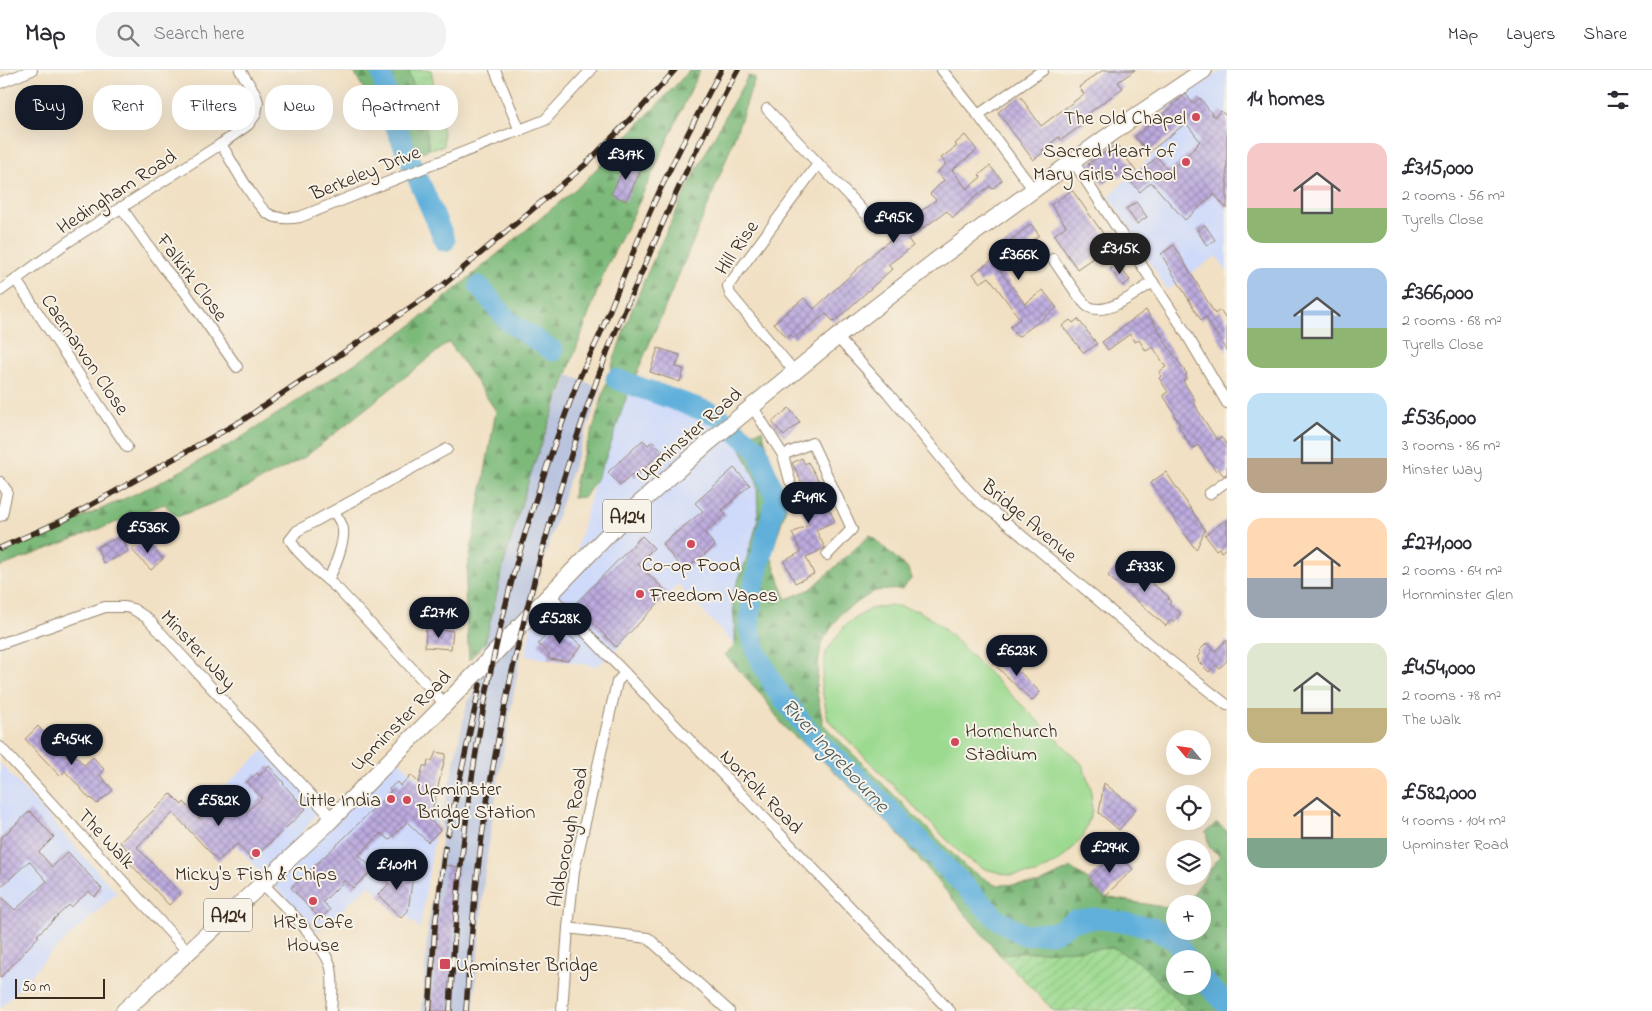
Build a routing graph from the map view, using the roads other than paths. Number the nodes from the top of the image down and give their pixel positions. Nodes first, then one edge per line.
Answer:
1 (32, 70) edge
2 (240, 70) edge
3 (495, 70) edge
4 (591, 70) edge
5 (942, 70) edge
6 (1043, 70) edge
7 (1204, 70) edge
8 (0, 83) edge
9 (767, 110) dead end
10 (978, 115) junction
11 (520, 130) junction
12 (221, 144) junction
13 (1073, 162) junction
14 (818, 164) junction
15 (1033, 189) junction
16 (121, 207) junction
17 (878, 226) dead end
18 (1053, 259) dead end
19 (16, 280) junction
20 (1153, 282) junction
21 (0, 291) edge
22 (837, 336) junction
23 (237, 367) dead end
24 (794, 371) junction
25 (1227, 403) edge
26 (752, 406) junction
27 (127, 447) dead end
28 (447, 449) dead end
29 (783, 455) junction
30 (790, 481) dead end
31 (0, 482) edge
32 (1227, 482) edge
33 (1209, 494) dead end
34 (334, 511) junction
35 (0, 516) edge
36 (827, 556) dead end
37 (328, 580) junction
38 (549, 594) junction
39 (0, 644) edge
40 (625, 673) junction
41 (1226, 703) edge
42 (445, 704) junction
43 (0, 747) edge
44 (332, 818) junction
45 (262, 883) junction
46 (568, 928) junction
47 (188, 952) junction
48 (124, 1011) edge
49 (332, 1011) edge
50 (562, 1011) edge
51 (728, 1011) edge
52 (950, 1011) edge

1 - 8 street
2 - 12 street, Hedingham Road
3 - 11 street
4 - 11 street, Berkeley Drive
5 - 10 street
6 - 10 street
7 - 13 main road, A124
9 - 14 street
10 - 15 street
11 - 12 street, Berkeley Drive
12 - 16 street, Hedingham Road
13 - 15 main road, A124
13 - 20 street
14 - 17 street
14 - 24 street, Hill Rise
15 - 22 main road, A124
16 - 19 street, Hedingham Road
16 - 23 street, Falkirk Close
18 - 20 street
19 - 21 street, Hedingham Road
19 - 27 street, Caernarvon Close
20 - 25 street
22 - 24 main road, Upminster Road / A124
22 - 41 street, Bridge Avenue
24 - 26 main road, Upminster Road / A124
26 - 29 street
26 - 38 main road, Upminster Road / A124
28 - 34 street
29 - 30 street
29 - 36 street
31 - 35 street
32 - 33 street
34 - 37 street
34 - 37 street
37 - 42 street
38 - 40 street, Norfolk Road
38 - 42 main road, Upminster Road / A124
39 - 44 street, Minster Way
40 - 46 street, Aldborough Road
40 - 52 street, Norfolk Road
42 - 44 main road, Upminster Road / A124
43 - 47 street, The Walk
44 - 45 main road, Upminster Road / A124
45 - 47 main road, Upminster Road / A124
45 - 49 street
46 - 50 street, Aldborough Road
46 - 51 street
47 - 48 main road, Upminster Road / A124

